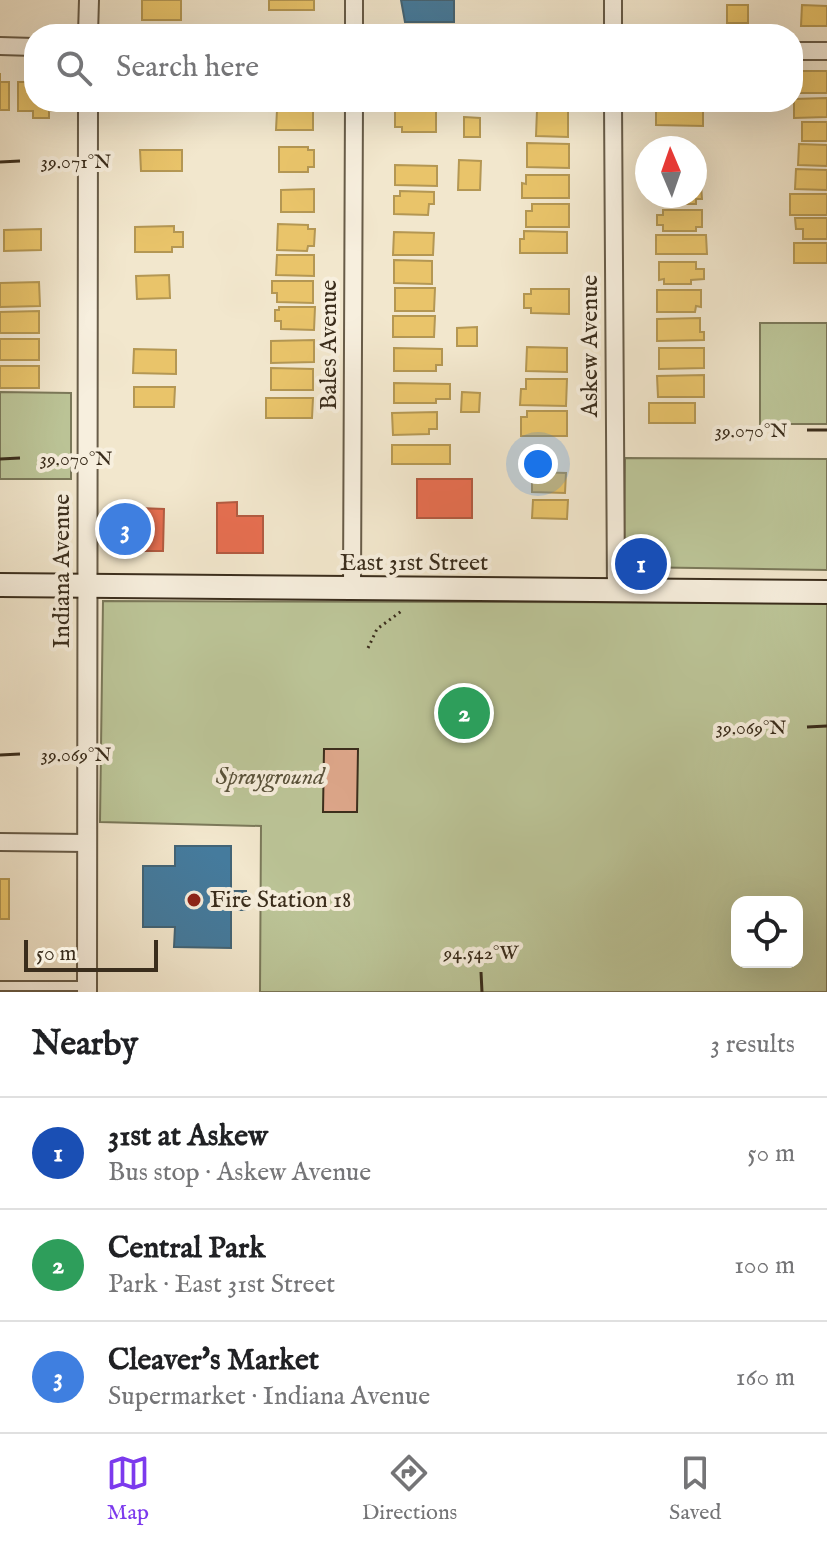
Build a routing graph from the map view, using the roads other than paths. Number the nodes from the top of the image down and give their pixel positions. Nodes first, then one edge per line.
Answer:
1 (89, 0) edge
2 (354, 0) edge
3 (613, 0) edge
4 (88, 24) edge
5 (354, 24) edge
6 (613, 24) edge
7 (0, 46) edge
8 (24, 47) edge
9 (803, 51) edge
10 (827, 51) edge
11 (88, 112) edge
12 (354, 112) edge
13 (613, 112) edge
14 (0, 585) edge
15 (86, 585) junction
16 (352, 589) junction
17 (616, 590) junction
18 (827, 592) edge
19 (0, 842) edge
20 (86, 843) junction
21 (0, 986) edge
22 (87, 989) edge

1 - 4 street
2 - 5 street
3 - 6 street
7 - 8 street
9 - 10 street
11 - 15 street, Indiana Avenue
12 - 16 street, Bales Avenue
13 - 17 street, Askew Avenue
14 - 15 main road, East 31st Street
15 - 16 main road, East 31st Street
15 - 20 street, Indiana Avenue
16 - 17 main road, East 31st Street
17 - 18 main road, East 31st Street
19 - 20 street
20 - 22 street, Indiana Avenue
21 - 22 lane

